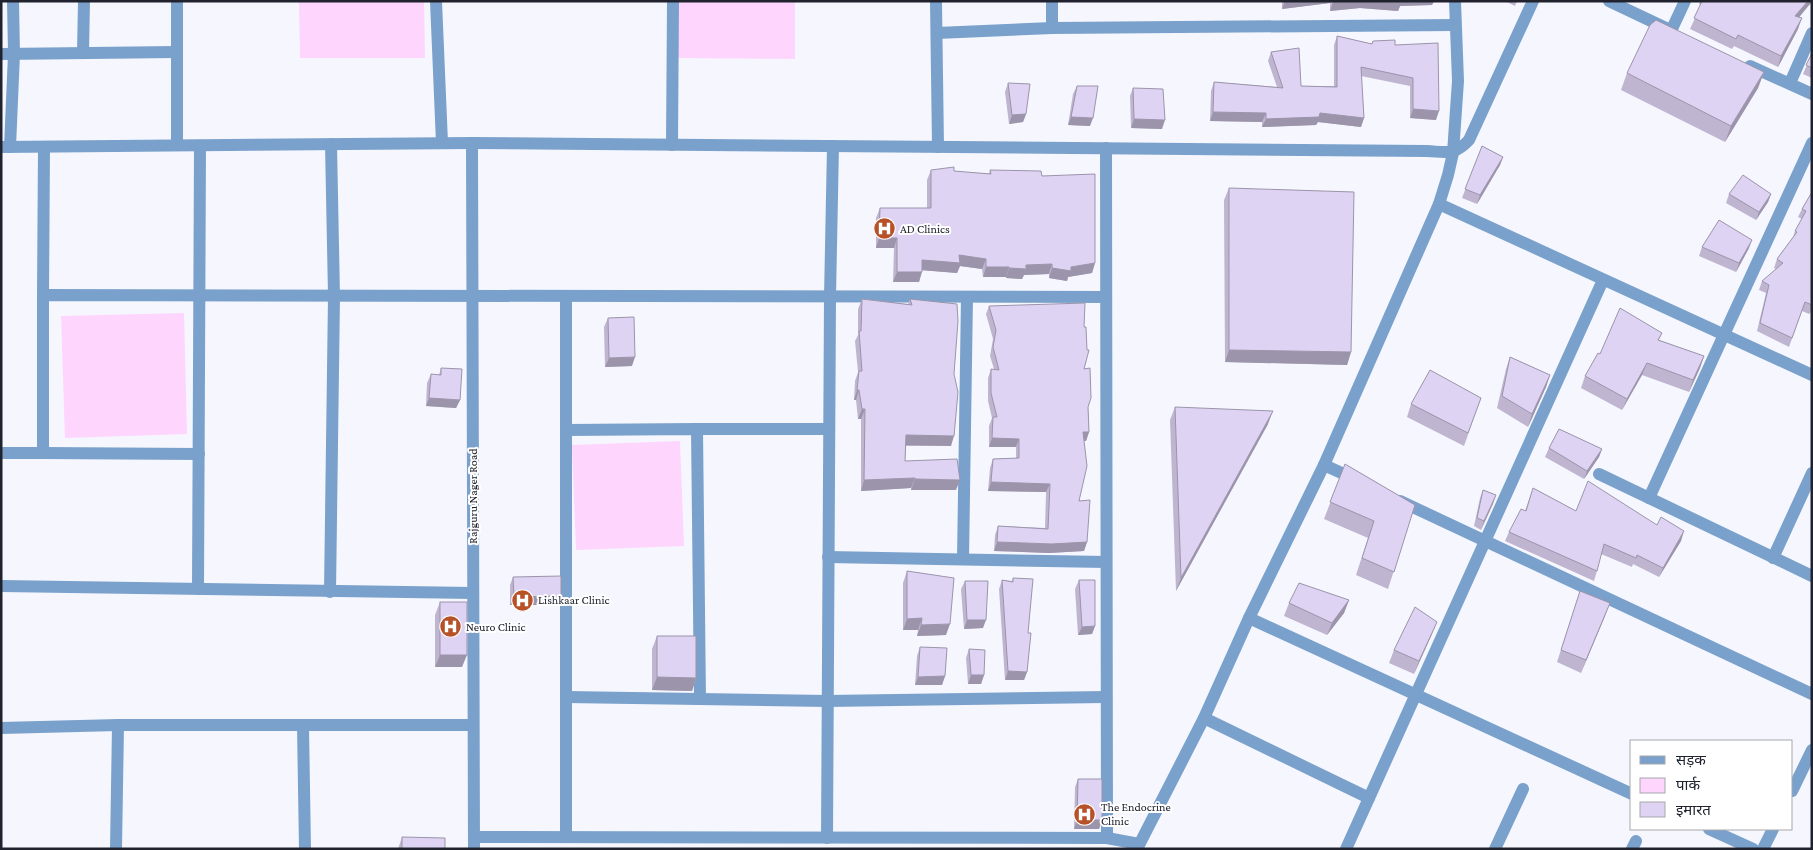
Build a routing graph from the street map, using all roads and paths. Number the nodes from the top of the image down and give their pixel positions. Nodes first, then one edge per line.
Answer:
1 (13, 1) edge
2 (84, 1) edge
3 (177, 1) edge
4 (436, 1) edge
5 (673, 1) edge
6 (936, 1) edge
7 (1052, 1) edge
8 (1455, 1) edge
9 (1532, 1) edge
10 (1609, 1) edge
11 (1685, 1) edge
12 (1455, 25) junction
13 (1052, 28) junction
14 (1812, 32) edge
15 (937, 33) junction
16 (177, 52) junction
17 (83, 53) junction
18 (1, 54) edge
19 (14, 54) junction
20 (1735, 59) edge
21 (1790, 83) junction
22 (1812, 94) edge
23 (442, 143) junction
24 (472, 143) junction
25 (1812, 143) edge
26 (331, 144) junction
27 (672, 145) junction
28 (177, 146) junction
29 (200, 146) junction
30 (833, 146) junction
31 (6, 147) edge
32 (44, 147) junction
33 (938, 147) junction
34 (1106, 148) junction
35 (1453, 153) junction
36 (1439, 204) junction
37 (1603, 280) junction
38 (43, 295) junction
39 (199, 296) junction
40 (334, 296) junction
41 (473, 297) junction
42 (566, 297) junction
43 (830, 297) junction
44 (1106, 297) junction
45 (966, 298) junction
46 (1724, 335) junction
47 (1812, 375) edge
48 (697, 429) junction
49 (829, 429) junction
50 (566, 430) junction
51 (1, 453) edge
52 (43, 453) junction
53 (199, 454) junction
54 (1324, 465) junction
55 (1812, 473) edge
56 (1599, 474) dead end
57 (1369, 486) edge
58 (1387, 494) edge
59 (1649, 498) junction
60 (1486, 541) junction
61 (828, 557) junction
62 (1774, 558) junction
63 (963, 559) junction
64 (1106, 562) junction
65 (1812, 576) edge
66 (1, 586) edge
67 (198, 589) junction
68 (330, 592) junction
69 (473, 594) junction
70 (1249, 618) junction
71 (1812, 694) edge
72 (1415, 695) junction
73 (566, 696) junction
74 (1106, 697) junction
75 (700, 699) junction
76 (828, 701) junction
77 (1204, 718) junction
78 (118, 725) junction
79 (473, 725) junction
80 (303, 726) junction
81 (1, 728) edge
82 (1812, 750) edge
83 (1523, 789) dead end
84 (1793, 789) edge
85 (1630, 793) edge
86 (1369, 798) junction
87 (1711, 830) edge
88 (1772, 830) edge
89 (566, 837) junction
90 (827, 838) junction
91 (1107, 838) junction
92 (474, 843) edge
93 (647, 843) edge
94 (941, 843) edge
95 (1138, 846) edge
96 (116, 849) edge
97 (304, 849) edge
98 (1346, 849) edge
99 (1495, 849) edge
100 (1753, 849) edge
101 (1763, 849) edge

1 - 19 street
2 - 17 street
3 - 16 street
4 - 23 street
5 - 27 street
6 - 15 street
7 - 13 street
8 - 12 street
9 - 35 street
10 - 11 street
12 - 13 street
12 - 35 street
13 - 15 street
14 - 21 street
15 - 33 street
16 - 17 street
16 - 28 street
17 - 19 street
18 - 19 street
19 - 31 street
20 - 21 street
21 - 22 street
23 - 24 street
23 - 26 street
24 - 27 street
24 - 41 street, Rajguru Nager Road
25 - 46 street
26 - 29 street
26 - 40 street
27 - 30 street
28 - 29 street
28 - 32 street
29 - 39 street
30 - 33 street
30 - 43 street
31 - 32 street
32 - 38 street
33 - 34 street
34 - 35 street
34 - 44 street
35 - 36 street
36 - 37 street
36 - 54 street
37 - 46 street
37 - 60 street
38 - 39 street
38 - 52 street
39 - 40 street
39 - 53 street
40 - 41 street
40 - 68 street
41 - 42 street
41 - 69 street, Rajguru Nager Road
42 - 43 street
42 - 50 street
43 - 45 street
43 - 49 street
44 - 45 street
44 - 64 street
45 - 63 street
46 - 47 street
46 - 59 street
48 - 49 street
48 - 50 street
48 - 75 street
49 - 61 street
50 - 73 street
51 - 52 street
52 - 53 street
53 - 67 street
54 - 57 street
54 - 70 street
55 - 62 street
56 - 59 street
58 - 60 street
59 - 62 street
60 - 71 street
60 - 72 street
61 - 63 street
61 - 76 street
62 - 65 street
63 - 64 street
64 - 74 street
66 - 67 street
67 - 68 street
68 - 69 street
69 - 79 street, Rajguru Nager Road
70 - 72 street
70 - 77 street
72 - 85 street
72 - 86 street
73 - 75 street
73 - 89 street
74 - 76 street
74 - 91 street
75 - 76 street
76 - 90 street
77 - 86 street
77 - 95 street
78 - 80 street
78 - 81 street
78 - 96 street
79 - 80 street
79 - 92 street, Rajguru Nager Road
80 - 97 street
82 - 84 street
83 - 99 street
86 - 98 street
87 - 100 street
88 - 101 street
89 - 92 street
89 - 93 street
90 - 93 street
90 - 94 street
91 - 94 street
91 - 95 street

